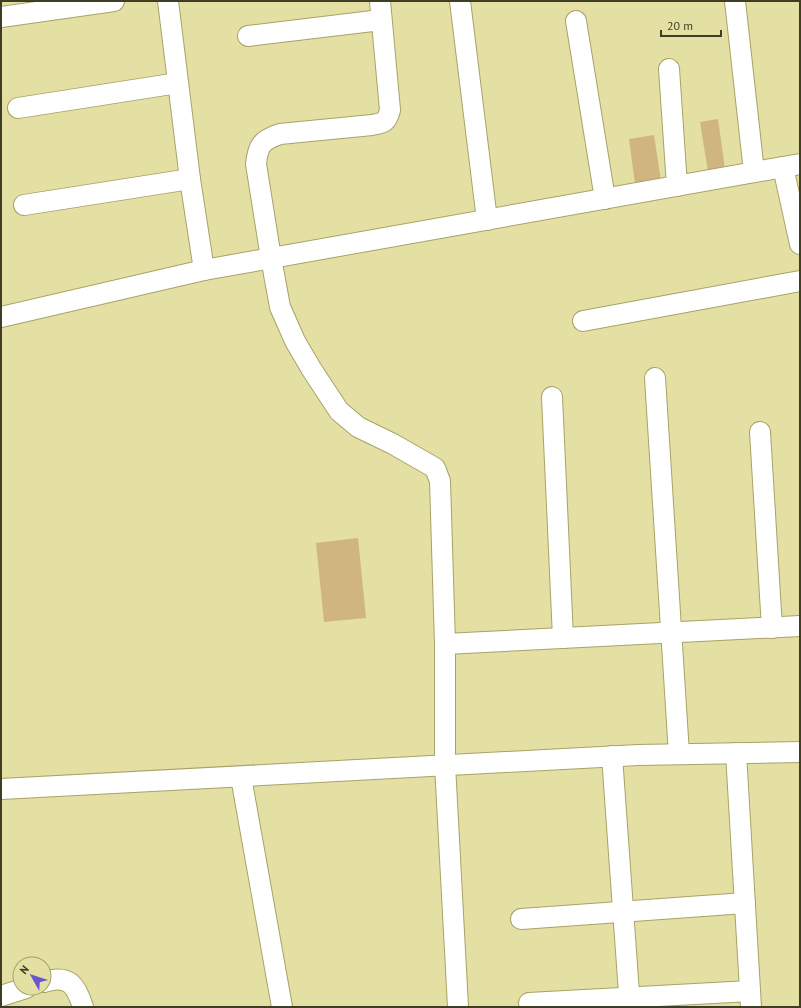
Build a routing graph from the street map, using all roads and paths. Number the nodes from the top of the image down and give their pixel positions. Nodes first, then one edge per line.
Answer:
1 (114, 1) edge
2 (168, 1) edge
3 (460, 1) edge
4 (735, 1) edge
5 (380, 11) edge
6 (1, 17) edge
7 (576, 21) dead end
8 (248, 36) dead end
9 (668, 69) dead end
10 (178, 83) junction
11 (18, 108) dead end
12 (791, 165) edge
13 (754, 172) junction
14 (190, 179) junction
15 (677, 186) junction
16 (605, 199) junction
17 (24, 205) dead end
18 (487, 220) junction
19 (800, 244) edge
20 (271, 258) junction
21 (204, 270) junction
22 (800, 282) edge
23 (1, 316) edge
24 (583, 321) dead end
25 (656, 378) dead end
26 (552, 397) dead end
27 (760, 432) dead end
28 (800, 626) edge
29 (772, 628) junction
30 (672, 633) junction
31 (563, 638) junction
32 (445, 644) junction
33 (800, 752) edge
34 (736, 753) junction
35 (679, 754) junction
36 (612, 756) junction
37 (445, 765) junction
38 (240, 776) junction
39 (1, 789) edge
40 (745, 903) junction
41 (623, 912) junction
42 (521, 919) dead end
43 (52, 979) edge
44 (12, 992) edge
45 (1, 996) edge
46 (751, 999) edge
47 (629, 1002) edge
48 (529, 1004) dead end
49 (83, 1007) edge
50 (282, 1007) edge
51 (458, 1007) edge

1 - 6 street
2 - 10 street
3 - 18 street
4 - 13 street
5 - 8 street
5 - 20 street
7 - 16 street
9 - 15 street
10 - 11 street
10 - 14 street
12 - 13 street
12 - 19 street
13 - 15 street
14 - 17 street
14 - 21 street
15 - 16 street
16 - 18 street
18 - 20 street
20 - 21 street
20 - 32 street
21 - 23 street
22 - 24 street
25 - 30 street
26 - 31 street
27 - 29 street
28 - 29 street
29 - 30 street
30 - 31 street
30 - 35 street
31 - 32 street
32 - 37 street
33 - 34 street
34 - 35 street
34 - 40 street
35 - 36 street
36 - 37 street
36 - 41 street
37 - 38 street
37 - 51 street
38 - 39 street
38 - 50 street
40 - 41 street
40 - 46 street
41 - 42 street
41 - 47 street
43 - 49 street
44 - 45 street
46 - 47 street
47 - 48 street

